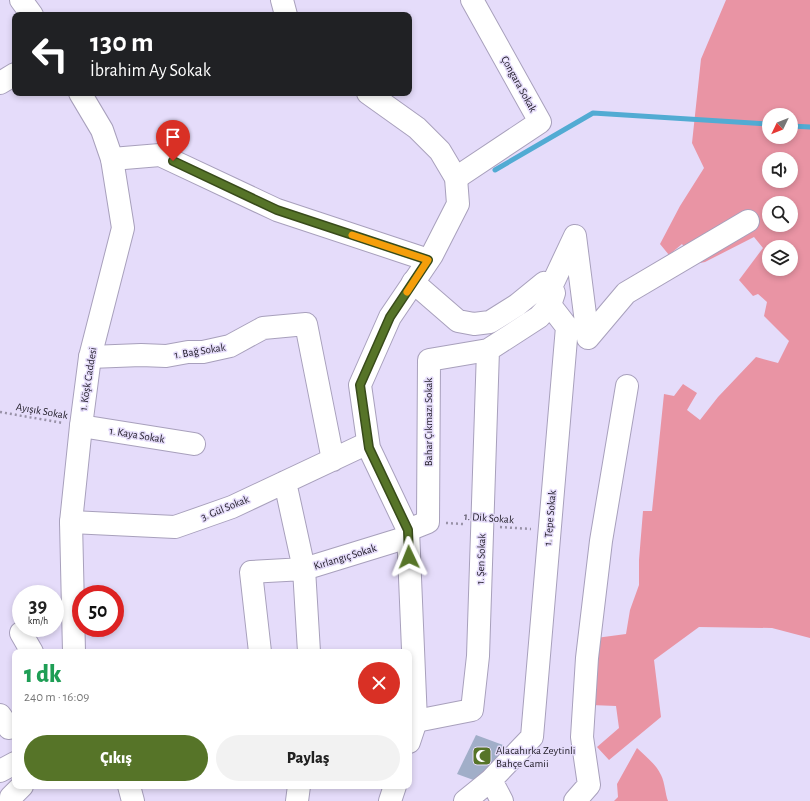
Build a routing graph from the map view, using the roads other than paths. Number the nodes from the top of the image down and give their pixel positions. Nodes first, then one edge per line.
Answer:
1 (21, 0) edge
2 (282, 0) edge
3 (472, 0) edge
4 (30, 12) edge
5 (285, 12) edge
6 (12, 76) edge
7 (0, 83) edge
8 (82, 96) edge
9 (372, 96) edge
10 (112, 159) junction
11 (456, 178) junction
12 (748, 221) dead end
13 (428, 260) junction
14 (414, 282) junction
15 (548, 292) junction
16 (488, 350) junction
17 (90, 357) junction
18 (627, 386) dead end
19 (81, 426) junction
20 (368, 443) junction
21 (194, 444) dead end
22 (333, 460) junction
23 (285, 482) junction
24 (70, 522) junction
25 (408, 534) junction
26 (304, 569) junction
27 (74, 649) edge
28 (260, 649) edge
29 (309, 649) edge
30 (416, 721) junction
31 (412, 733) edge
32 (12, 765) edge
33 (0, 771) edge
34 (491, 780) junction
35 (19, 789) edge
36 (131, 789) edge
37 (299, 789) edge
38 (394, 789) edge
39 (11, 801) edge
40 (133, 801) edge
41 (297, 801) edge
42 (390, 801) edge
43 (465, 801) edge
44 (502, 801) edge
45 (575, 801) edge

1 - 4 street
2 - 5 street
3 - 11 street, Çongara Sokak
6 - 7 street
8 - 10 street, 1. Köşk Caddesi
9 - 11 street
10 - 13 street
10 - 17 street, 1. Köşk Caddesi
11 - 13 street
12 - 15 street
13 - 14 street
14 - 15 street
14 - 20 street
15 - 16 street
15 - 34 street, 1. Tepe Sokak
16 - 25 street, Bahar Çıkmazı Sokak
16 - 30 street, 1. Şen Sokak
17 - 19 street, 1. Köşk Caddesi
17 - 22 street, 1. Bağ Sokak
18 - 45 street
19 - 21 street, 1. Kaya Sokak
19 - 24 street, 1. Köşk Caddesi
20 - 22 street, 3. Gül Sokak
20 - 25 street
22 - 23 street, 3. Gül Sokak
23 - 24 street, 3. Gül Sokak
23 - 26 street
24 - 27 street, 1. Köşk Caddesi
25 - 26 street, Kırlangıç Sokak
25 - 30 street
26 - 28 street, Kırlangıç Sokak
26 - 29 street
30 - 31 street
32 - 33 street
34 - 43 street
34 - 44 street
35 - 39 street
36 - 40 street
37 - 41 street
38 - 42 street

